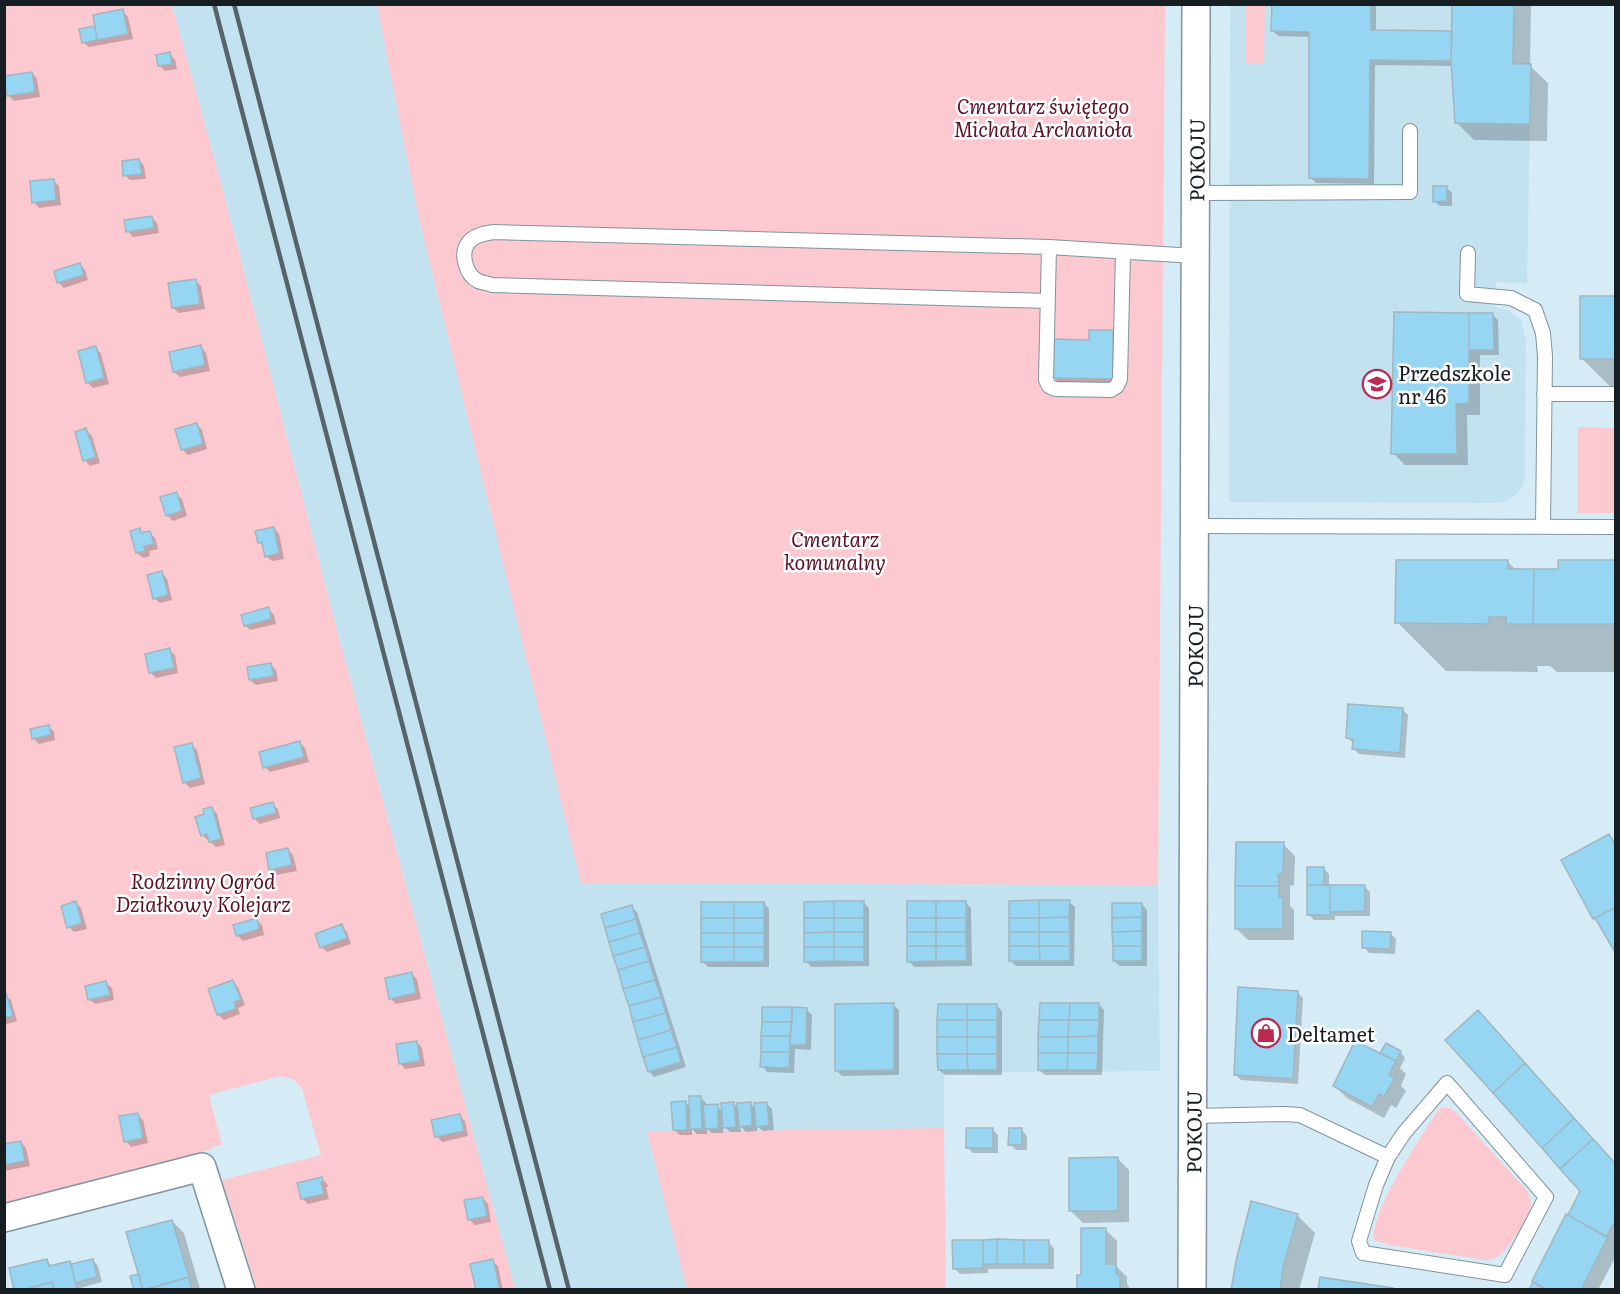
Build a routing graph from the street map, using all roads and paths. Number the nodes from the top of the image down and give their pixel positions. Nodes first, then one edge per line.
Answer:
1 (1196, 4) edge
2 (1410, 131) dead end
3 (1196, 193) junction
4 (1049, 247) junction
5 (1123, 252) junction
6 (1468, 253) dead end
7 (1195, 256) junction
8 (1048, 301) junction
9 (1544, 394) junction
10 (1616, 394) edge
11 (1195, 526) junction
12 (1543, 527) junction
13 (1616, 527) edge
14 (1192, 1116) junction
15 (1389, 1156) junction
16 (4, 1218) edge
17 (241, 1290) edge
18 (1192, 1290) edge

1 - 3 street, POKOJU
2 - 3 lane
3 - 7 street, POKOJU
4 - 5 lane
4 - 8 lane
4 - 8 lane
5 - 7 lane
5 - 8 lane
6 - 9 lane
7 - 11 street, POKOJU
9 - 10 lane
9 - 12 lane
11 - 12 lane
11 - 14 street, POKOJU
12 - 13 lane
14 - 15 lane
14 - 18 street, POKOJU
15 - 15 lane
16 - 17 street

